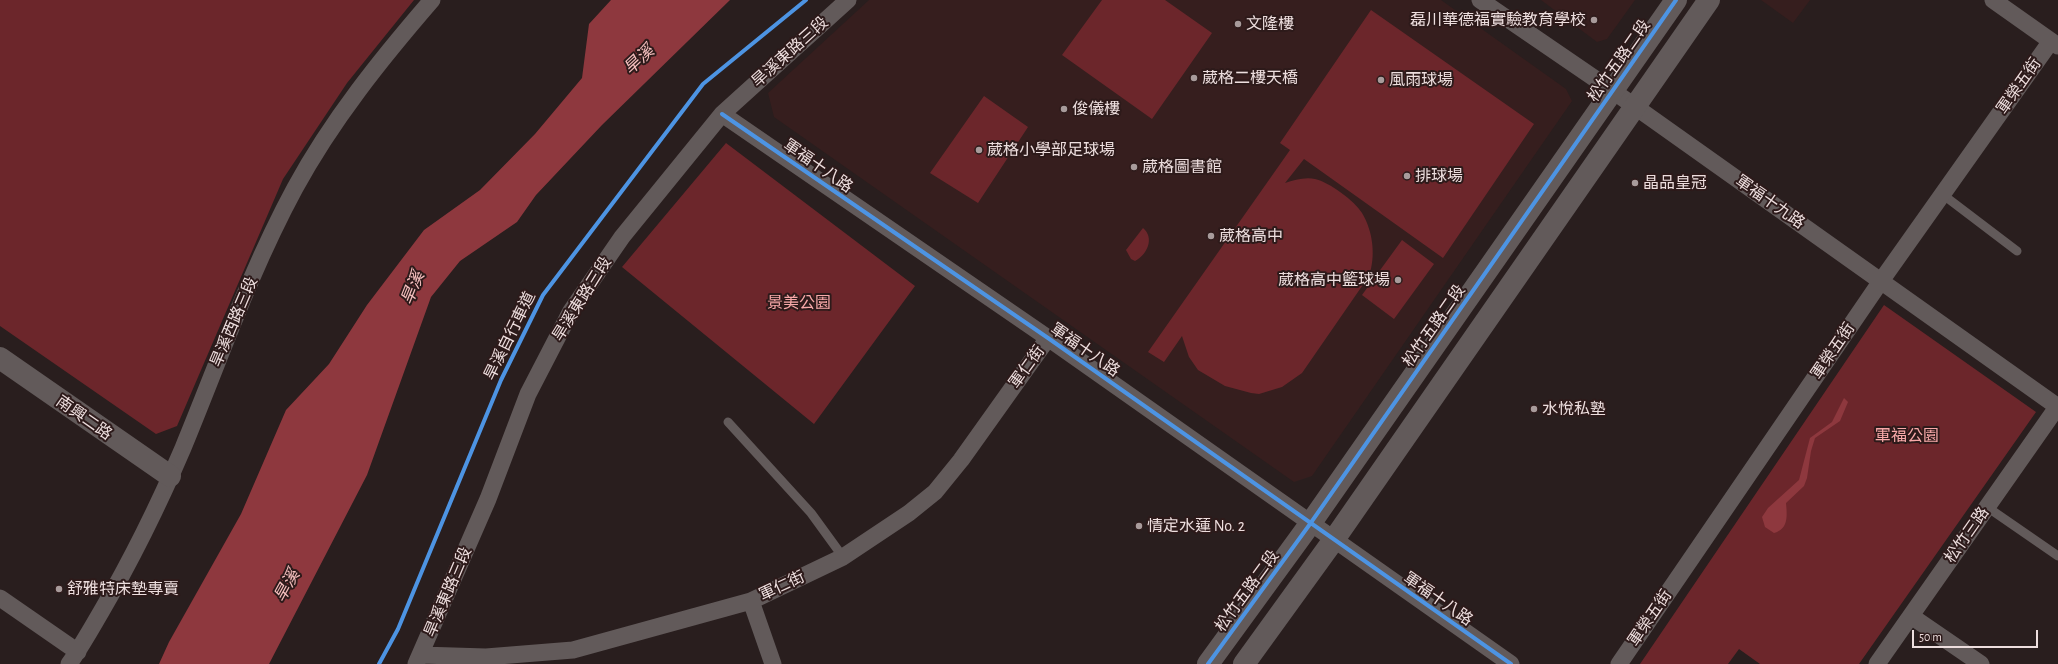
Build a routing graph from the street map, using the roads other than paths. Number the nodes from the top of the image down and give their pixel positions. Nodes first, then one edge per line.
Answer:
1 (432, 0) edge
2 (848, 0) edge
3 (1480, 0) edge
4 (1676, 0) edge
5 (1709, 0) edge
6 (1993, 0) edge
7 (2054, 43) edge
8 (1613, 91) junction
9 (1635, 107) junction
10 (722, 114) junction
11 (1942, 194) junction
12 (2017, 251) dead end
13 (1881, 281) junction
14 (1048, 338) junction
15 (0, 358) edge
16 (2058, 406) edge
17 (728, 422) dead end
18 (170, 476) junction
19 (1987, 507) junction
20 (1310, 524) junction
21 (1333, 540) junction
22 (2058, 556) edge
23 (843, 557) junction
24 (0, 598) edge
25 (751, 601) junction
26 (1911, 616) junction
27 (74, 658) edge
28 (418, 659) edge
29 (1247, 663) edge
30 (774, 664) edge
31 (1208, 664) edge
32 (1511, 664) edge
33 (1619, 664) edge
34 (1877, 664) edge
35 (1981, 664) edge

1 - 18 street, 旱溪西路三段
2 - 10 street, 旱溪東路三段
3 - 8 street, 軍福十九路
4 - 8 street, 松竹五路二段
5 - 9 street
6 - 7 street
7 - 11 street, 軍榮五街
8 - 9 street, 軍福十九路
8 - 20 street, 松竹五路二段
9 - 13 street, 軍福十九路
9 - 21 street
10 - 14 street, 軍福十八路
10 - 28 street, 旱溪東路三段
11 - 12 lane
11 - 13 street, 軍榮五街
13 - 16 street, 軍福十九路
13 - 33 street, 軍榮五街
14 - 20 street, 軍福十八路
14 - 23 street, 軍仁街
15 - 18 street, 南興二路
16 - 19 street, 松竹三路
17 - 23 lane
18 - 27 street, 旱溪西路三段
19 - 22 lane
19 - 26 street, 松竹三路
20 - 21 street, 軍福十八路
20 - 31 street, 松竹五路二段
21 - 29 street
21 - 32 street, 軍福十八路
23 - 25 street, 軍仁街
24 - 27 street
25 - 28 street, 軍仁街
25 - 30 street
26 - 34 street, 松竹三路
26 - 35 street

